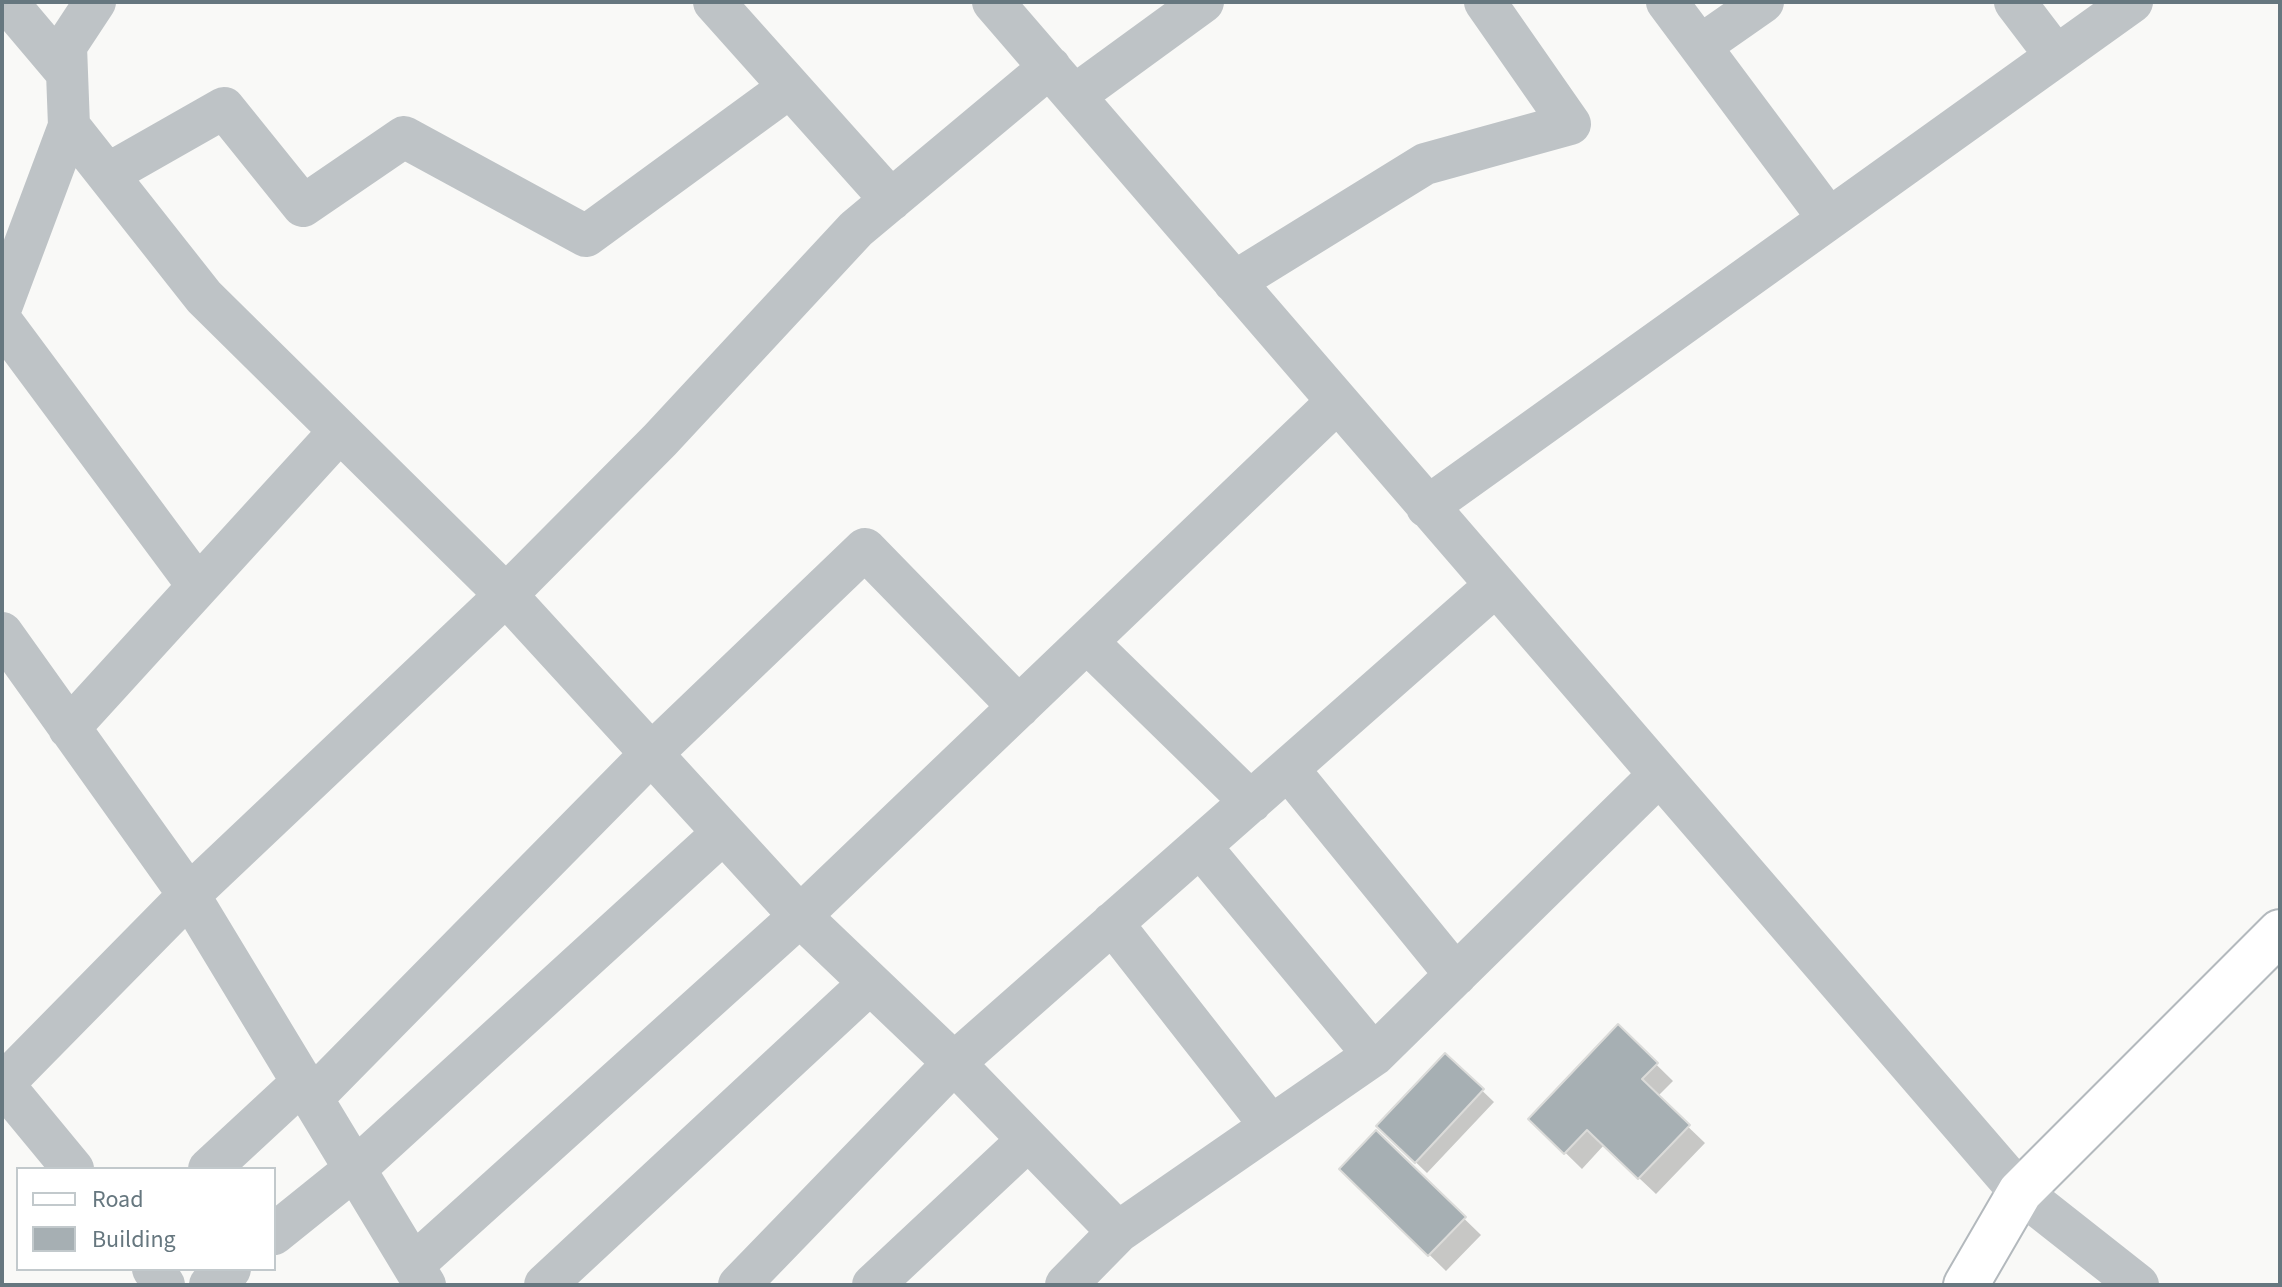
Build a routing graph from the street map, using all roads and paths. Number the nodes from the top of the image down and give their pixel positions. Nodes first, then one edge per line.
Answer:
1 (7, 2) edge
2 (95, 2) edge
3 (714, 2) edge
4 (993, 2) edge
5 (1203, 2) edge
6 (1485, 2) edge
7 (1667, 2) edge
8 (1763, 2) edge
9 (2015, 2) edge
10 (2132, 2) edge
11 (1700, 46) junction
12 (2056, 56) junction
13 (67, 73) junction
14 (1062, 82) junction
15 (790, 87) junction
16 (69, 126) junction
17 (108, 174) junction
18 (891, 200) junction
19 (1829, 219) junction
20 (1234, 282) junction
21 (2, 305) edge
22 (2, 322) edge
23 (1337, 402) junction
24 (340, 431) junction
25 (1427, 507) junction
26 (198, 586) junction
27 (1495, 586) junction
28 (506, 595) junction
29 (2, 633) edge
30 (1087, 642) junction
31 (1019, 707) junction
32 (69, 728) junction
33 (651, 754) junction
34 (1288, 769) junction
35 (1658, 776) junction
36 (1251, 802) junction
37 (723, 833) junction
38 (1200, 846) junction
39 (189, 895) junction
40 (800, 916) junction
41 (1112, 923) junction
42 (2280, 932) edge
43 (1456, 975) junction
44 (870, 983) junction
45 (1374, 1055) junction
46 (954, 1063) junction
47 (3, 1084) edge
48 (309, 1089) junction
49 (1271, 1126) junction
50 (1028, 1140) junction
51 (71, 1167) edge
52 (212, 1167) edge
53 (356, 1168) junction
54 (2020, 1192) junction
55 (276, 1232) edge
56 (1118, 1232) junction
57 (228, 1271) edge
58 (419, 1275) edge
59 (1085, 1279) edge
60 (210, 1285) edge
61 (545, 1285) edge
62 (739, 1285) edge
63 (873, 1285) edge
64 (1966, 1285) edge
65 (2138, 1285) edge

1 - 13 street
2 - 13 street
3 - 15 street
4 - 14 street
5 - 14 street
6 - 20 street
7 - 11 street
8 - 11 street
9 - 12 street
10 - 12 street
11 - 19 street
12 - 19 street
13 - 16 street
14 - 18 street
14 - 20 street
15 - 17 street
15 - 18 street
16 - 17 street
16 - 21 street
17 - 24 street
18 - 28 street
19 - 25 street
20 - 23 street
22 - 26 street
23 - 25 street
23 - 30 street
24 - 26 street
24 - 28 street
25 - 27 street
26 - 32 street
27 - 34 street
27 - 35 street
28 - 33 street
28 - 39 street
29 - 32 street
30 - 31 street
30 - 36 street
31 - 33 street
31 - 40 street
32 - 39 street
33 - 37 street
33 - 48 street
34 - 36 street
34 - 43 street
35 - 43 street
35 - 54 street
36 - 38 street
37 - 40 street
37 - 53 street
38 - 41 street
38 - 45 street
39 - 47 street
39 - 48 street
40 - 44 street
40 - 58 street
41 - 46 street
41 - 49 street
42 - 54 street
43 - 45 street
44 - 46 street
44 - 61 street
45 - 49 street
46 - 50 street
46 - 62 street
47 - 51 street
48 - 52 street
48 - 53 street
49 - 56 street
50 - 56 street
50 - 63 street
53 - 55 street
53 - 58 street
54 - 64 street
54 - 65 street
56 - 59 street
57 - 60 street

